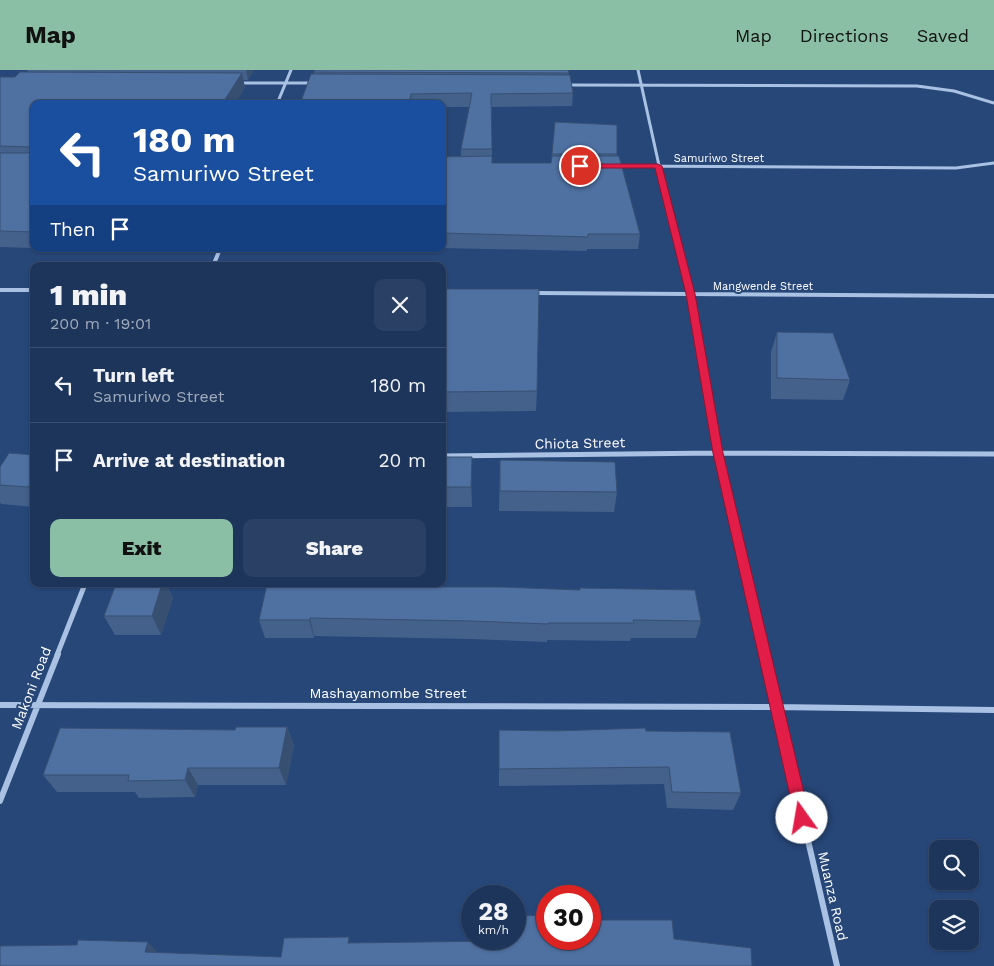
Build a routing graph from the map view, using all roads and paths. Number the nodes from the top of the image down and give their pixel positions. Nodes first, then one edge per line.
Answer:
1 (291, 70) edge
2 (638, 70) edge
3 (236, 83) edge
4 (285, 83) junction
5 (315, 83) edge
6 (563, 85) edge
7 (643, 85) junction
8 (279, 100) edge
9 (994, 103) edge
10 (994, 163) edge
11 (609, 166) edge
12 (658, 166) junction
13 (0, 290) edge
14 (30, 290) edge
15 (532, 293) edge
16 (690, 294) junction
17 (994, 296) edge
18 (718, 453) junction
19 (994, 454) edge
20 (446, 456) edge
21 (84, 587) edge
22 (0, 705) edge
23 (38, 705) junction
24 (776, 707) junction
25 (994, 710) edge
26 (0, 801) edge
27 (837, 966) edge

1 - 4 street
2 - 7 street, Muanza Road
3 - 4 street
4 - 5 street
4 - 8 street
6 - 7 street
7 - 9 street
7 - 12 street, Muanza Road
10 - 12 street, Samuriwo Street
11 - 12 street, Samuriwo Street
12 - 16 street, Muanza Road
13 - 14 street
15 - 16 street, Mangwende Street
16 - 17 street, Mangwende Street
16 - 18 street, Muanza Road
18 - 19 street, Chiota Street
18 - 20 street, Chiota Street
18 - 24 street, Muanza Road
21 - 23 street, Makoni Road
22 - 23 street, Mashayamombe Street
23 - 24 street, Mashayamombe Street
23 - 26 street, Makoni Road
24 - 25 street, Mashayamombe Street
24 - 27 street, Muanza Road

